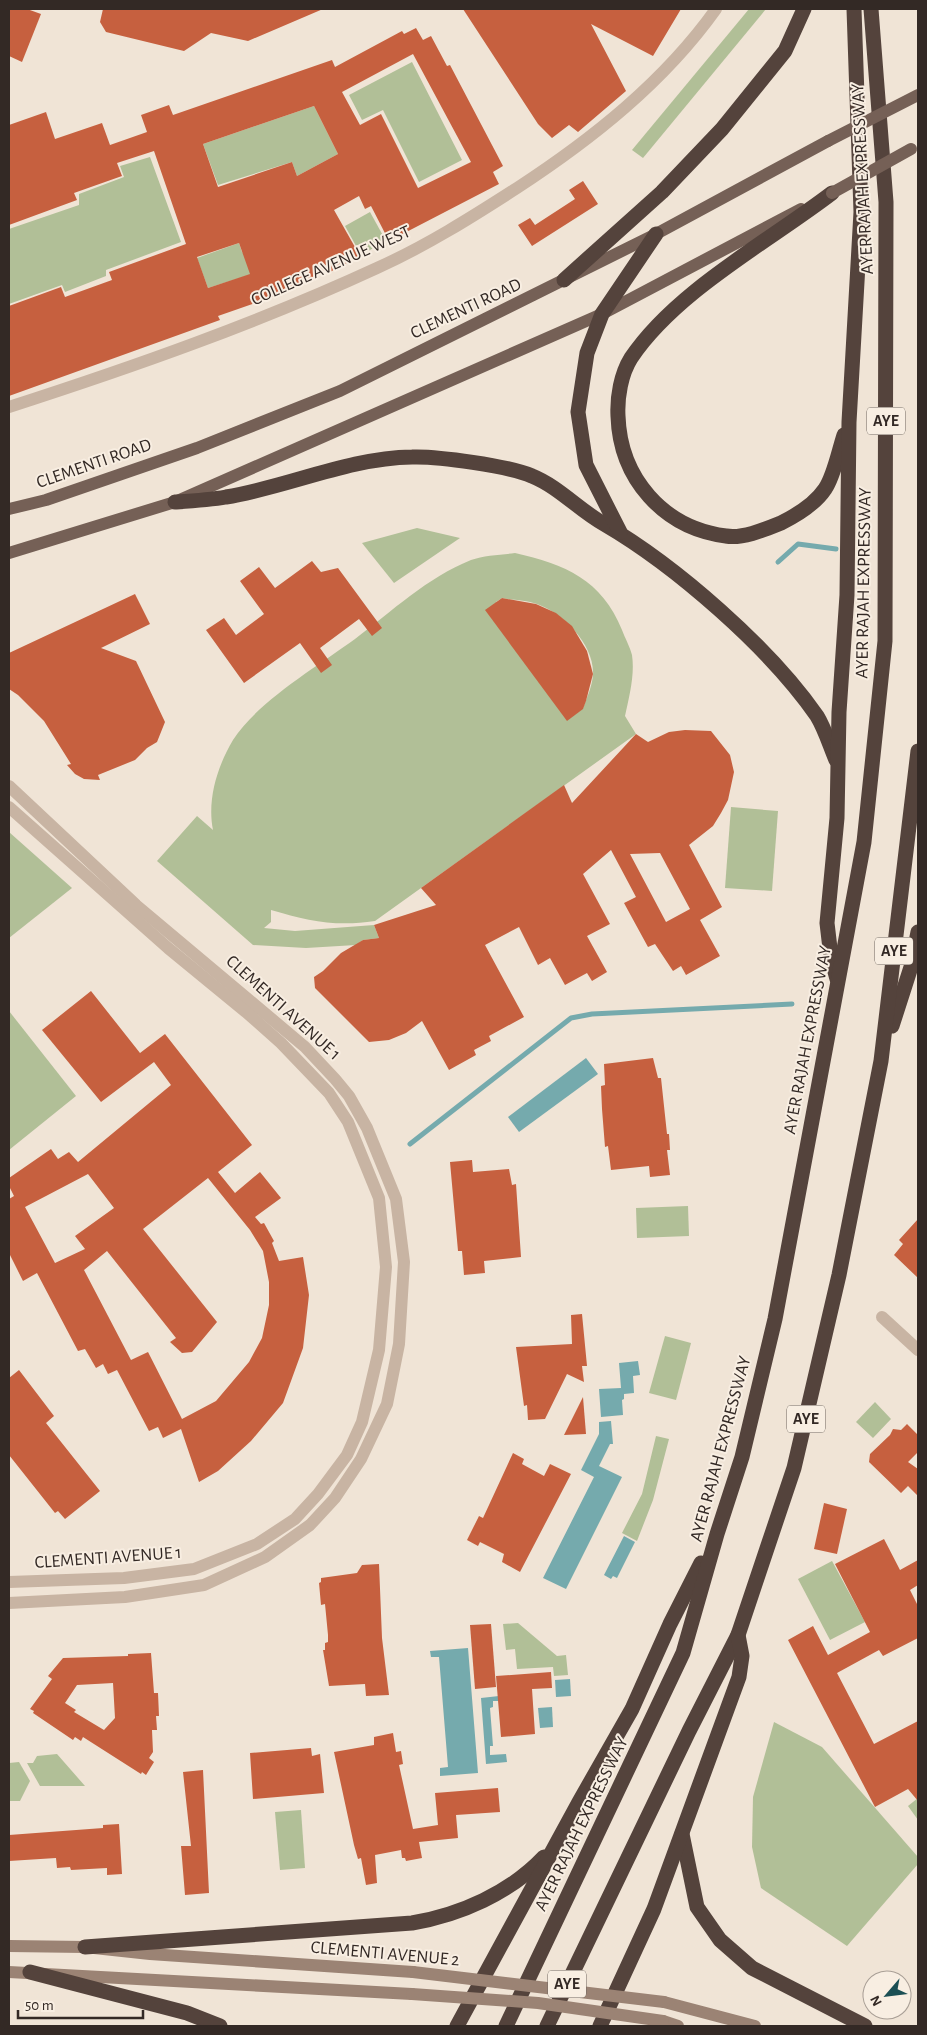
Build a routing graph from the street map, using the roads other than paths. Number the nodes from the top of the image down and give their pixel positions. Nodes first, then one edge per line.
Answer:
1 (716, 9) edge
2 (804, 9) edge
3 (854, 9) edge
4 (871, 9) edge
5 (918, 95) edge
6 (918, 145) edge
7 (832, 193) junction
8 (656, 234) junction
9 (564, 280) junction
10 (602, 314) junction
11 (9, 408) edge
12 (849, 422) junction
13 (175, 502) junction
14 (9, 509) edge
15 (620, 532) junction
16 (9, 553) edge
17 (918, 751) edge
18 (838, 763) junction
19 (9, 786) edge
20 (9, 807) edge
21 (918, 932) edge
22 (838, 982) junction
23 (244, 994) junction
24 (246, 1012) junction
25 (881, 1061) junction
26 (383, 1308) junction
27 (401, 1311) junction
28 (882, 1316) dead end
29 (918, 1350) edge
30 (717, 1534) junction
31 (9, 1582) edge
32 (9, 1603) edge
33 (738, 1635) junction
34 (681, 1832) junction
35 (556, 1844) junction
36 (9, 1946) edge
37 (85, 1947) junction
38 (9, 1972) edge
39 (30, 1972) junction
40 (220, 2026) edge
41 (458, 2026) edge
42 (506, 2026) edge
43 (547, 2026) edge
44 (600, 2026) edge
45 (678, 2026) edge
46 (755, 2026) edge
47 (865, 2026) edge

1 - 11 street, COLLEGE AVENUE WEST
2 - 9 highway
3 - 12 highway
4 - 22 highway, AYER RAJAH EXPRESSWAY / AYE
5 - 8 main road, CLEMENTI ROAD, bridge
6 - 7 main road, bridge
7 - 10 main road
7 - 12 highway
8 - 9 main road, CLEMENTI ROAD
8 - 10 highway
9 - 14 main road, CLEMENTI ROAD
10 - 13 main road
10 - 15 highway
12 - 18 highway
13 - 15 highway
13 - 16 main road
15 - 18 highway
17 - 25 highway, AYE
18 - 22 highway
19 - 23 street, CLEMENTI AVENUE 1
20 - 24 street, CLEMENTI AVENUE 1
21 - 25 highway
22 - 30 highway, AYER RAJAH EXPRESSWAY / AYE
23 - 24 street
23 - 27 street, CLEMENTI AVENUE 1
24 - 26 street, CLEMENTI AVENUE 1
25 - 33 highway, AYE
26 - 27 street
26 - 31 street, CLEMENTI AVENUE 1
27 - 32 street, CLEMENTI AVENUE 1
28 - 29 street
30 - 35 highway
30 - 42 highway, AYER RAJAH EXPRESSWAY / AYE
33 - 34 highway
33 - 43 highway, AYE
34 - 44 highway
34 - 47 highway
35 - 37 highway
35 - 41 highway
36 - 37 main road, CLEMENTI AVENUE 2
37 - 46 main road, CLEMENTI AVENUE 2, bridge
38 - 39 main road, CLEMENTI AVENUE 2
39 - 40 highway
39 - 45 main road, CLEMENTI AVENUE 2, bridge

